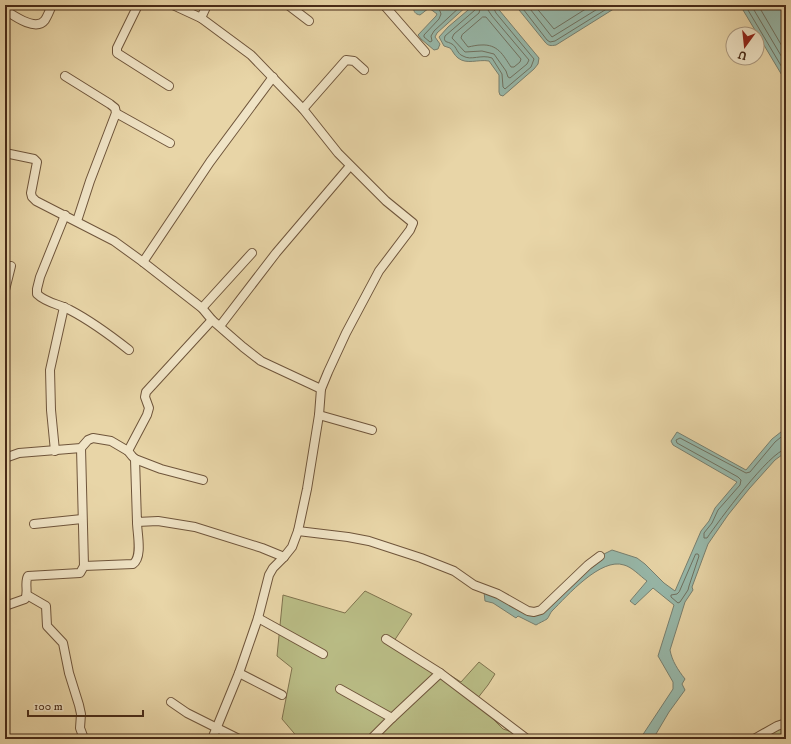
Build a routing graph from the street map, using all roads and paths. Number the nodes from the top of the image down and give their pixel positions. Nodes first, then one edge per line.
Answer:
1 (52, 5) edge
2 (138, 5) edge
3 (173, 5) edge
4 (207, 5) edge
5 (288, 5) edge
6 (384, 5) edge
7 (5, 10) edge
8 (201, 18) junction
9 (309, 21) dead end
10 (425, 52) dead end
11 (364, 70) dead end
12 (65, 76) dead end
13 (272, 78) junction
14 (169, 86) dead end
15 (303, 109) junction
16 (116, 113) junction
17 (170, 143) dead end
18 (5, 153) edge
19 (350, 166) junction
20 (65, 215) junction
21 (77, 221) junction
22 (252, 253) dead end
23 (143, 262) junction
24 (11, 266) dead end
25 (5, 290) edge
26 (64, 307) junction
27 (202, 308) junction
28 (212, 320) junction
29 (220, 326) junction
30 (129, 350) dead end
31 (321, 389) junction
32 (319, 415) junction
33 (372, 430) dead end
34 (81, 448) junction
35 (55, 451) junction
36 (128, 451) junction
37 (5, 458) edge
38 (135, 459) junction
39 (203, 480) dead end
40 (82, 519) junction
41 (137, 522) junction
42 (34, 524) dead end
43 (298, 531) junction
44 (600, 556) dead end
45 (284, 557) junction
46 (84, 566) junction
47 (27, 595) junction
48 (5, 606) edge
49 (258, 618) junction
50 (386, 639) dead end
51 (323, 654) dead end
52 (239, 673) junction
53 (440, 674) junction
54 (340, 689) dead end
55 (282, 695) dead end
56 (171, 702) dead end
57 (392, 718) junction
58 (786, 723) edge
59 (217, 727) junction
60 (84, 736) dead end
61 (212, 739) edge
62 (239, 739) edge
63 (371, 739) edge
64 (527, 739) edge
65 (754, 739) edge

1 - 7 street
2 - 14 street
3 - 8 street
4 - 8 street
5 - 9 street
6 - 10 street
8 - 13 street
11 - 15 street
12 - 16 street
13 - 15 street
13 - 23 street
15 - 19 street
16 - 17 street
16 - 21 street
18 - 20 street
19 - 29 street
19 - 31 street
20 - 21 street
20 - 26 street
21 - 23 street
22 - 27 street
23 - 27 street
24 - 25 street
26 - 30 street
26 - 35 street
27 - 28 street
28 - 29 street
28 - 36 street
29 - 31 street
31 - 32 street
32 - 33 street
32 - 43 street
34 - 35 street
34 - 36 street
34 - 40 street
35 - 37 street
36 - 38 street
38 - 39 street
38 - 41 street
40 - 42 street
40 - 46 street
41 - 45 street
41 - 46 street
43 - 44 street
43 - 45 street
45 - 49 street
46 - 47 street
47 - 48 street
47 - 60 street
49 - 51 street
49 - 52 street
50 - 53 street
52 - 55 street
52 - 59 street
53 - 57 street
53 - 64 street
54 - 57 street
56 - 59 street
57 - 63 street
58 - 65 street
59 - 61 street
59 - 62 street

